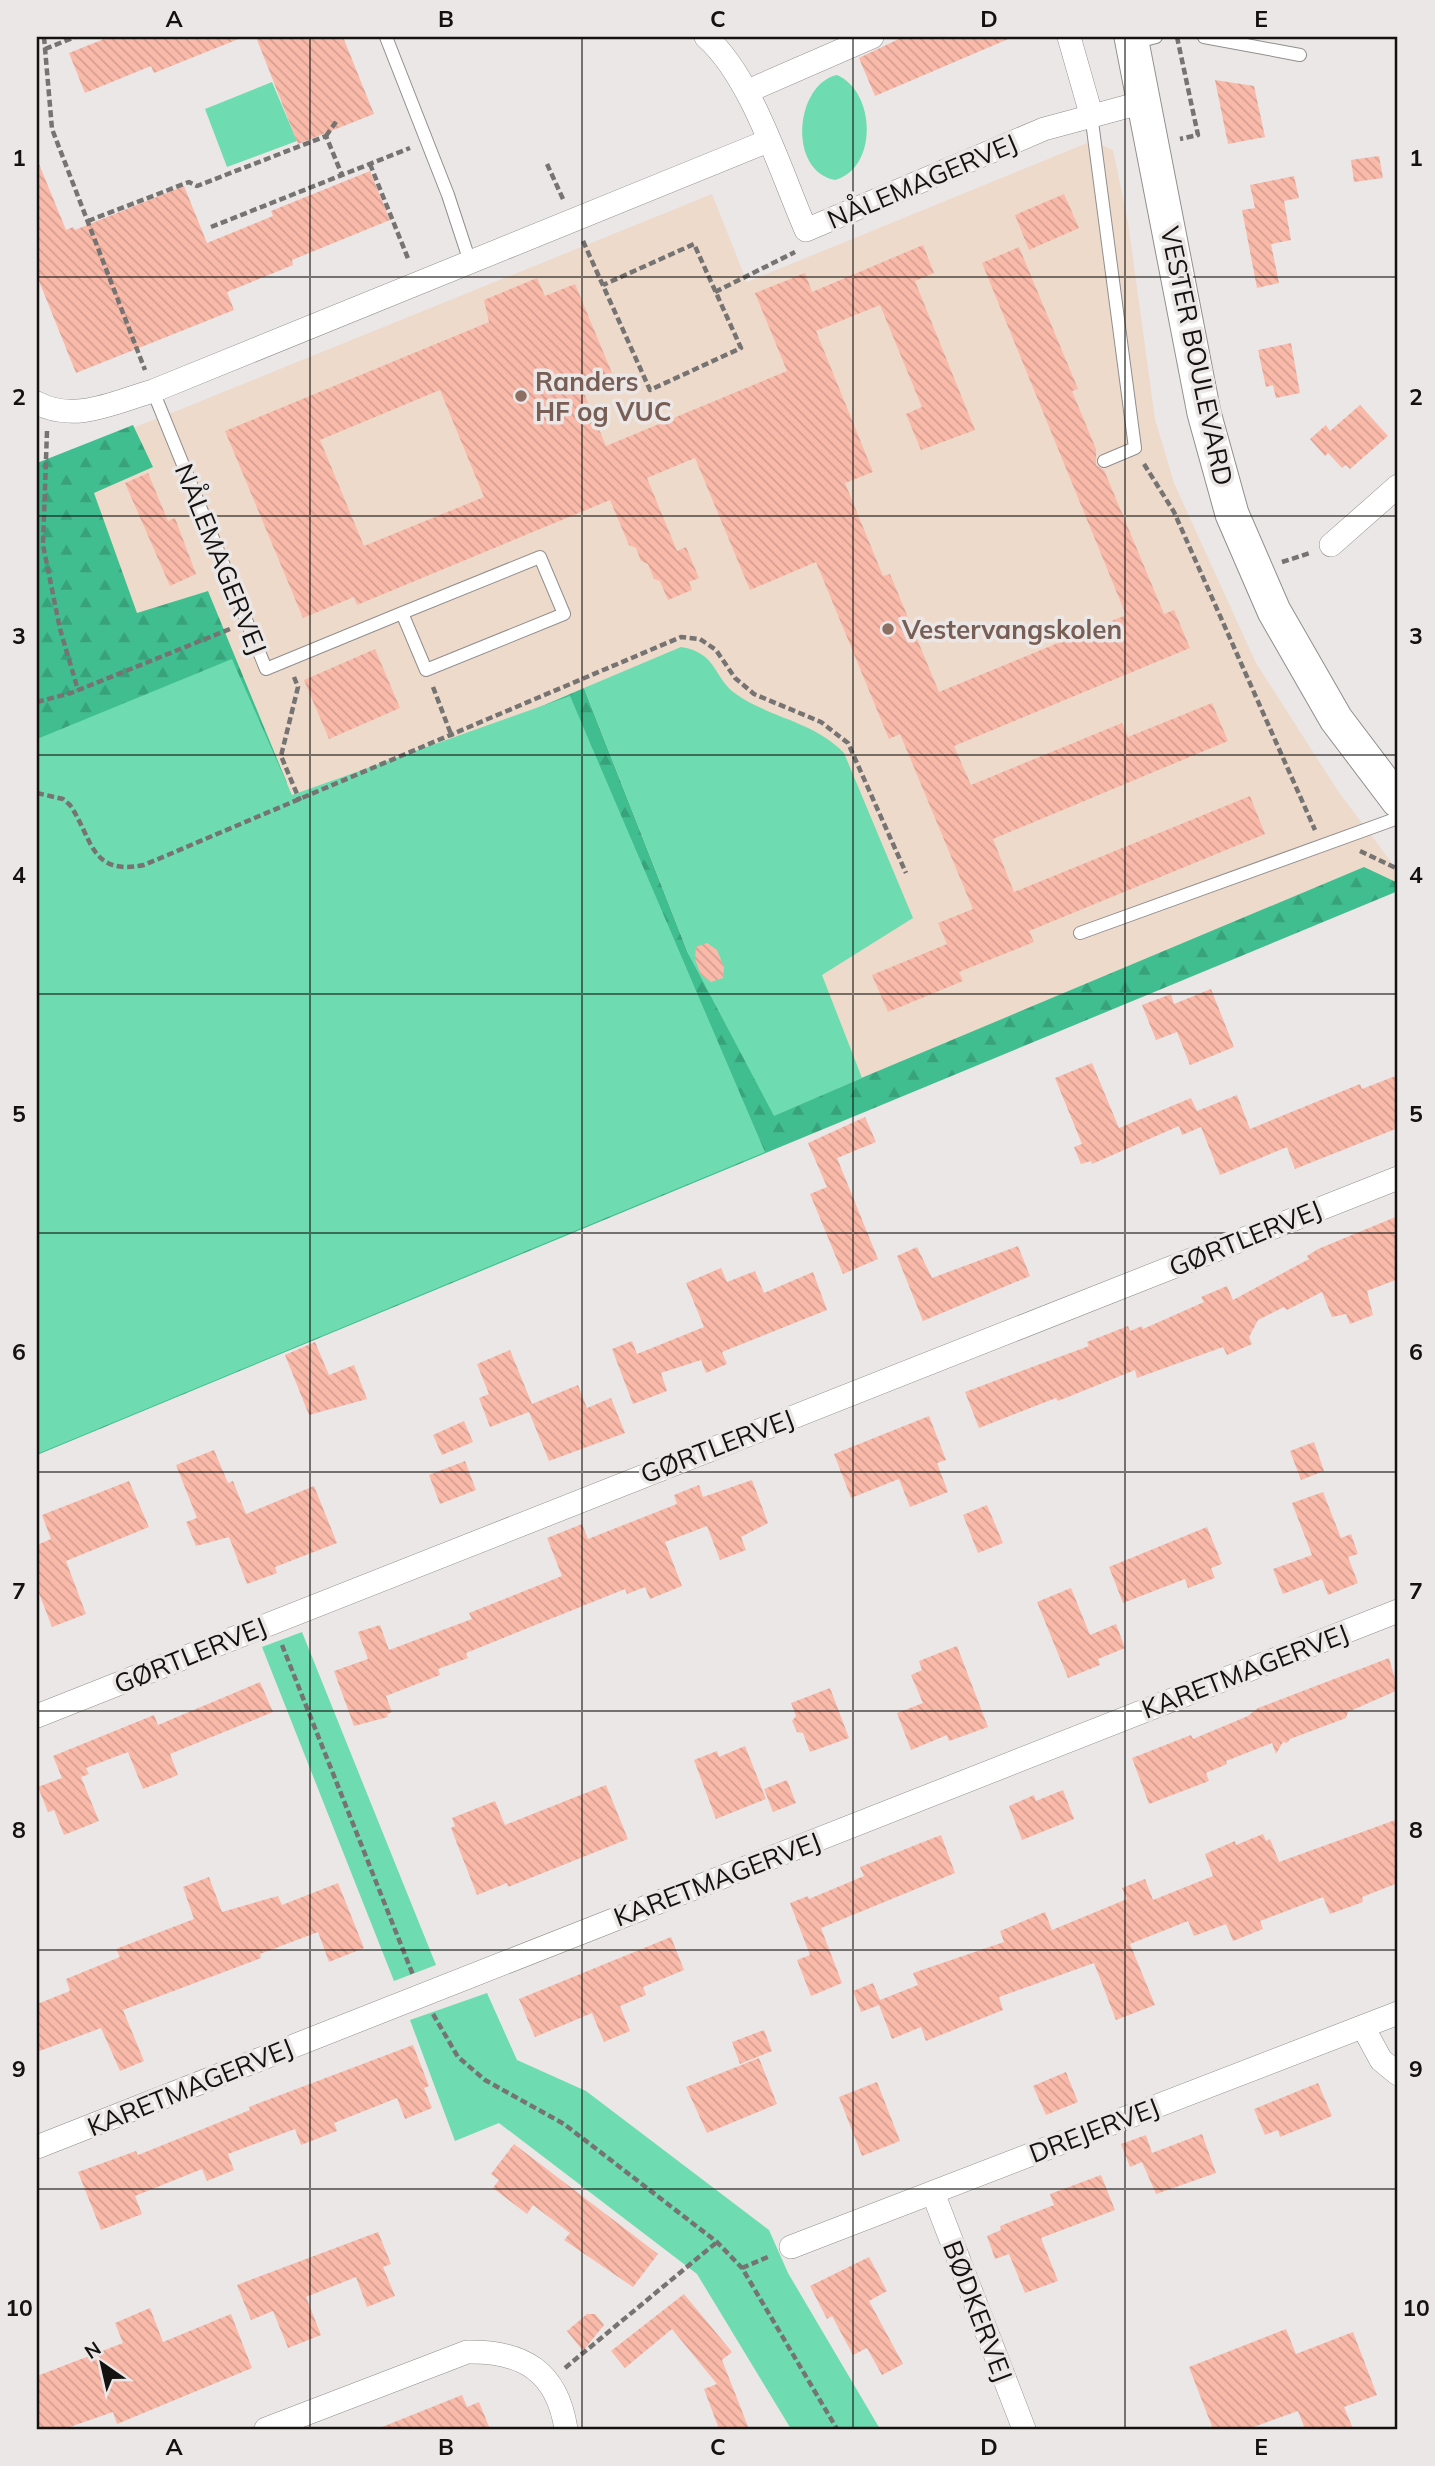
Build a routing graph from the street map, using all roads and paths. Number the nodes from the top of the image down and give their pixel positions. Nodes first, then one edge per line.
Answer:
1 (44, 37) edge
2 (75, 37) edge
3 (386, 37) edge
4 (706, 37) edge
5 (872, 37) edge
6 (1069, 37) edge
7 (1204, 37) edge
8 (1140, 39) edge
9 (46, 49) junction
10 (1300, 55) dead end
11 (748, 91) junction
12 (1144, 102) junction
13 (1091, 114) junction
14 (338, 119) dead end
15 (326, 136) junction
16 (768, 141) junction
17 (428, 142) junction
18 (370, 164) junction
19 (547, 164) dead end
20 (342, 176) junction
21 (88, 220) junction
22 (573, 220) junction
23 (211, 227) dead end
24 (806, 230) junction
25 (470, 262) junction
26 (418, 283) junction
27 (603, 285) junction
28 (715, 292) junction
29 (153, 391) junction
30 (43, 406) edge
31 (1135, 448) junction
32 (1104, 460) dead end
33 (1398, 486) edge
34 (1331, 545) joint
35 (1257, 571) junction
36 (402, 613) junction
37 (247, 622) junction
38 (426, 670) junction
39 (298, 687) dead end
40 (78, 690) junction
41 (37, 702) edge
42 (452, 737) junction
43 (37, 793) edge
44 (300, 801) junction
45 (1398, 801) edge
46 (1398, 818) edge
47 (1336, 841) junction
48 (1398, 869) edge
49 (906, 873) dead end
50 (1080, 933) dead end
51 (1398, 1178) edge
52 (1398, 1611) edge
53 (272, 1622) junction
54 (37, 1716) edge
55 (421, 1995) junction
56 (1398, 2013) edge
57 (1363, 2027) junction
58 (1398, 2074) edge
59 (37, 2147) edge
60 (933, 2193) junction
61 (717, 2242) junction
62 (791, 2247) dead end
63 (549, 2382) junction
64 (266, 2429) edge
65 (566, 2429) edge
66 (837, 2429) edge
67 (1024, 2429) edge

1 - 9 path
2 - 9 path
3 - 17 lane
4 - 11 street, NÅLEMAGERVEJ
5 - 11 street
6 - 13 street
7 - 10 lane
8 - 12 main road, VESTER BOULEVARD
9 - 21 path
11 - 16 street, NÅLEMAGERVEJ
12 - 13 street, NÅLEMAGERVEJ
12 - 35 main road, VESTER BOULEVARD
13 - 24 street, NÅLEMAGERVEJ
13 - 31 lane
14 - 15 path
15 - 20 path
15 - 21 path
16 - 22 street
16 - 24 street, NÅLEMAGERVEJ
17 - 18 path
17 - 25 lane
18 - 20 path
18 - 26 path
19 - 22 path
20 - 23 path
21 - 29 path
22 - 25 street
22 - 27 path
24 - 28 path
25 - 26 street
26 - 29 street
27 - 28 path
27 - 28 path
29 - 30 street
29 - 37 lane, NÅLEMAGERVEJ
30 - 40 path
31 - 32 lane
31 - 47 path
33 - 34 street
34 - 35 path
35 - 45 main road, VESTER BOULEVARD
36 - 37 lane, NÅLEMAGERVEJ
36 - 38 lane
36 - 38 lane, NÅLEMAGERVEJ
37 - 40 path
38 - 42 path
39 - 44 path
40 - 41 path
42 - 44 path
42 - 49 path
43 - 44 path
46 - 47 lane
47 - 48 path
47 - 50 lane
51 - 53 street, GØRTLERVEJ
52 - 55 street, KARETMAGERVEJ
53 - 54 street, GØRTLERVEJ
53 - 55 path
55 - 59 street, KARETMAGERVEJ
55 - 61 path
56 - 57 street, DREJERVEJ
57 - 58 street
57 - 60 street, DREJERVEJ
60 - 62 street, DREJERVEJ
60 - 67 street, BØDKERVEJ
61 - 63 path
61 - 66 path
63 - 64 street
63 - 65 street

